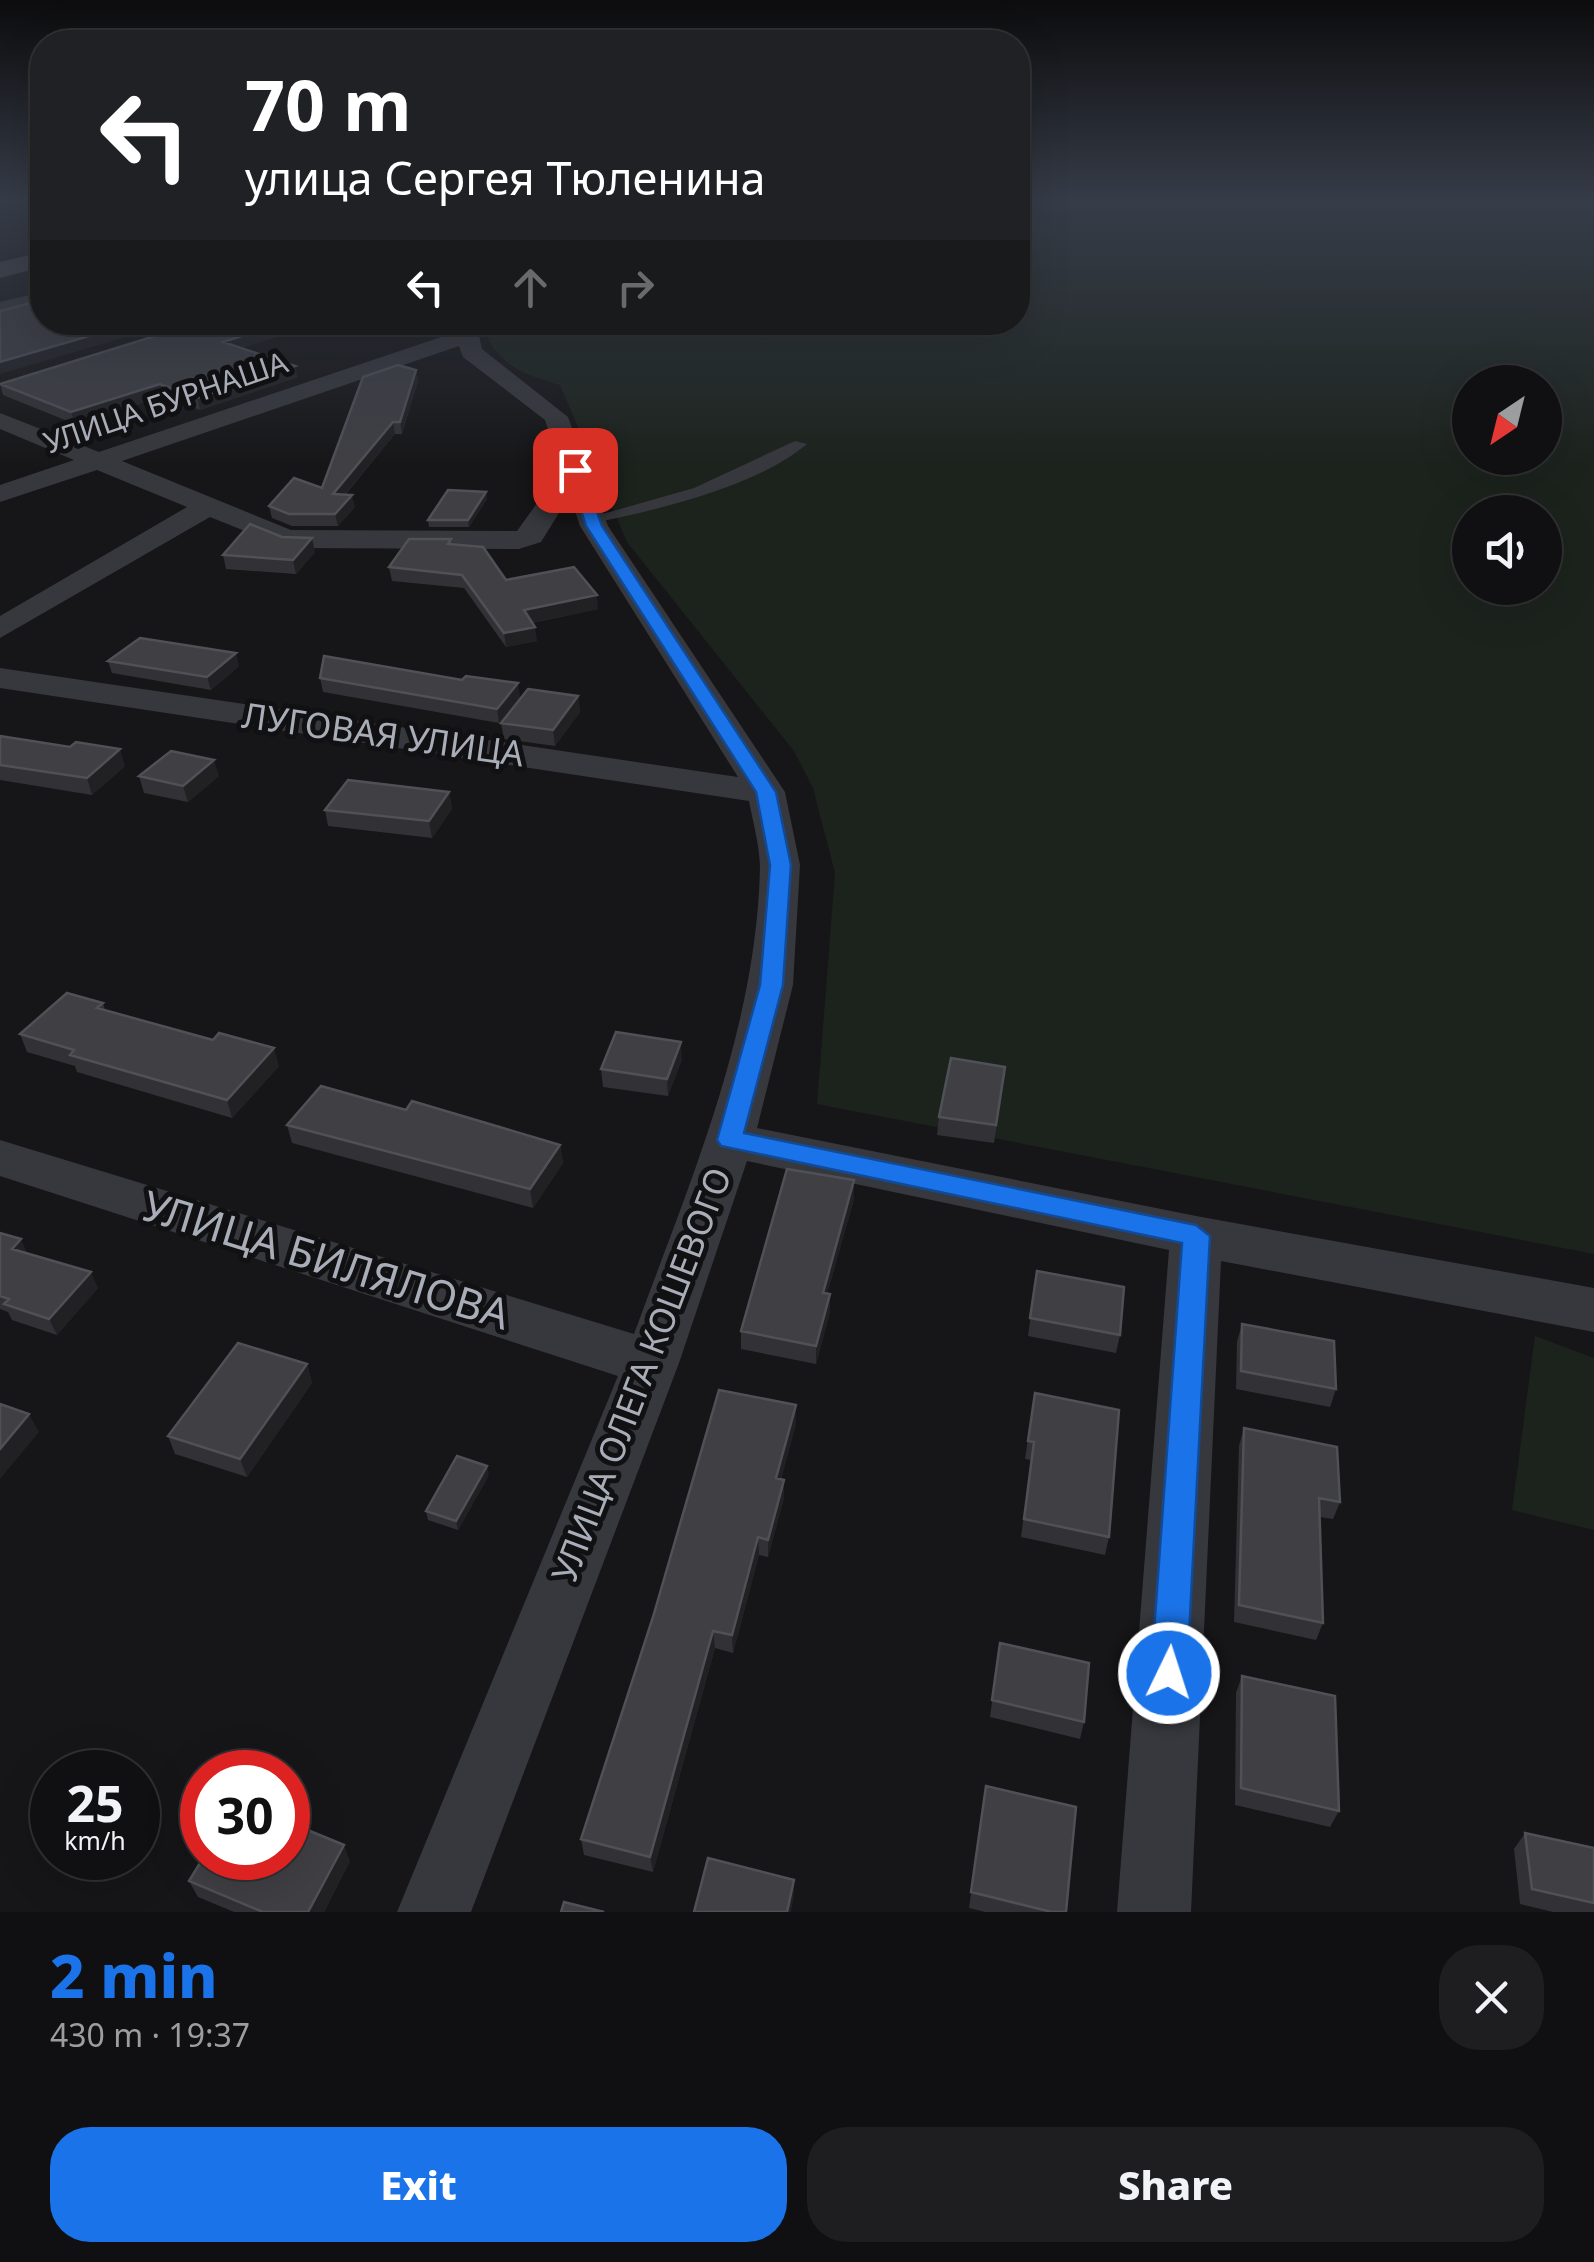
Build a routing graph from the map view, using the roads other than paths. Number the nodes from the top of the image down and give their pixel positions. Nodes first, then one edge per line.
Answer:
1 (30, 301) edge
2 (0, 308) edge
3 (448, 335) edge
4 (467, 335) edge
5 (0, 420) edge
6 (800, 444) dead end
7 (96, 460) junction
8 (0, 494) edge
9 (206, 508) junction
10 (571, 512) junction
11 (0, 628) edge
12 (0, 678) edge
13 (766, 792) junction
14 (730, 1140) junction
15 (0, 1158) edge
16 (1196, 1236) junction
17 (1594, 1310) edge
18 (651, 1363) junction
19 (434, 1912) edge
20 (1154, 1912) edge

1 - 2 street
3 - 7 street, УЛИЦА БУРНАША
4 - 10 street, УЛИЦА ОЛЕГА КОШЕВОГО
5 - 7 street
6 - 10 lane
7 - 8 street, УЛИЦА БУРНАША
7 - 9 street
9 - 10 street
9 - 11 street
10 - 13 street, УЛИЦА ОЛЕГА КОШЕВОГО
12 - 13 street, ЛУГОВАЯ УЛИЦА
13 - 14 street, УЛИЦА ОЛЕГА КОШЕВОГО
14 - 16 street
14 - 18 street, УЛИЦА ОЛЕГА КОШЕВОГО
15 - 18 street, УЛИЦА БИЛЯЛОВА
16 - 17 street
16 - 20 street
18 - 19 street, УЛИЦА ОЛЕГА КОШЕВОГО

